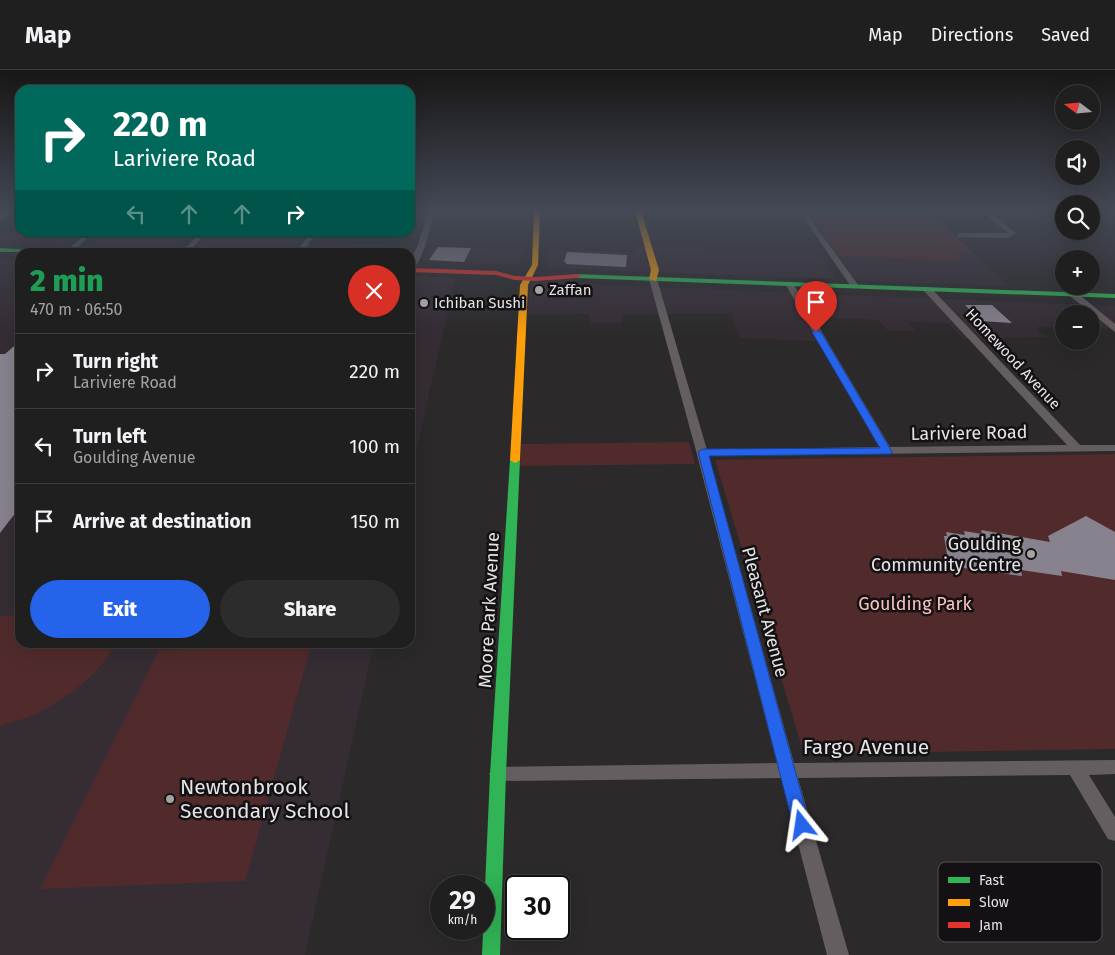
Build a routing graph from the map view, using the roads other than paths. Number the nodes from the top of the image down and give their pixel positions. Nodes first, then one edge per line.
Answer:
1 (535, 252) edge
2 (650, 252) edge
3 (831, 252) edge
4 (0, 256) edge
5 (15, 256) edge
6 (415, 270) edge
7 (531, 274) junction
8 (653, 279) junction
9 (790, 285) junction
10 (855, 286) junction
11 (927, 289) junction
12 (1055, 293) edge
13 (1074, 295) edge
14 (1094, 295) edge
15 (1115, 296) edge
16 (1115, 329) edge
17 (1115, 448) edge
18 (1077, 449) junction
19 (703, 452) junction
20 (887, 452) junction
21 (1115, 767) edge
22 (1075, 768) junction
23 (786, 770) junction
24 (498, 774) junction
25 (1115, 833) edge
26 (491, 955) edge
27 (838, 955) edge

1 - 7 street, Moore Park Avenue
2 - 8 street
3 - 10 street
4 - 5 street
6 - 7 street
7 - 8 street
7 - 24 street, Moore Park Avenue
8 - 9 street
8 - 19 street, Pleasant Avenue
9 - 10 street
9 - 20 street
10 - 11 street
11 - 12 street
11 - 18 street, Homewood Avenue
13 - 16 street
14 - 15 street
17 - 18 street, Lariviere Road
18 - 20 street, Lariviere Road
19 - 20 street, Lariviere Road
19 - 23 street, Pleasant Avenue
21 - 22 street, Fargo Avenue
22 - 23 street, Fargo Avenue
22 - 25 street
23 - 24 street, Fargo Avenue
23 - 27 street, Pleasant Avenue
24 - 26 street, Moore Park Avenue

